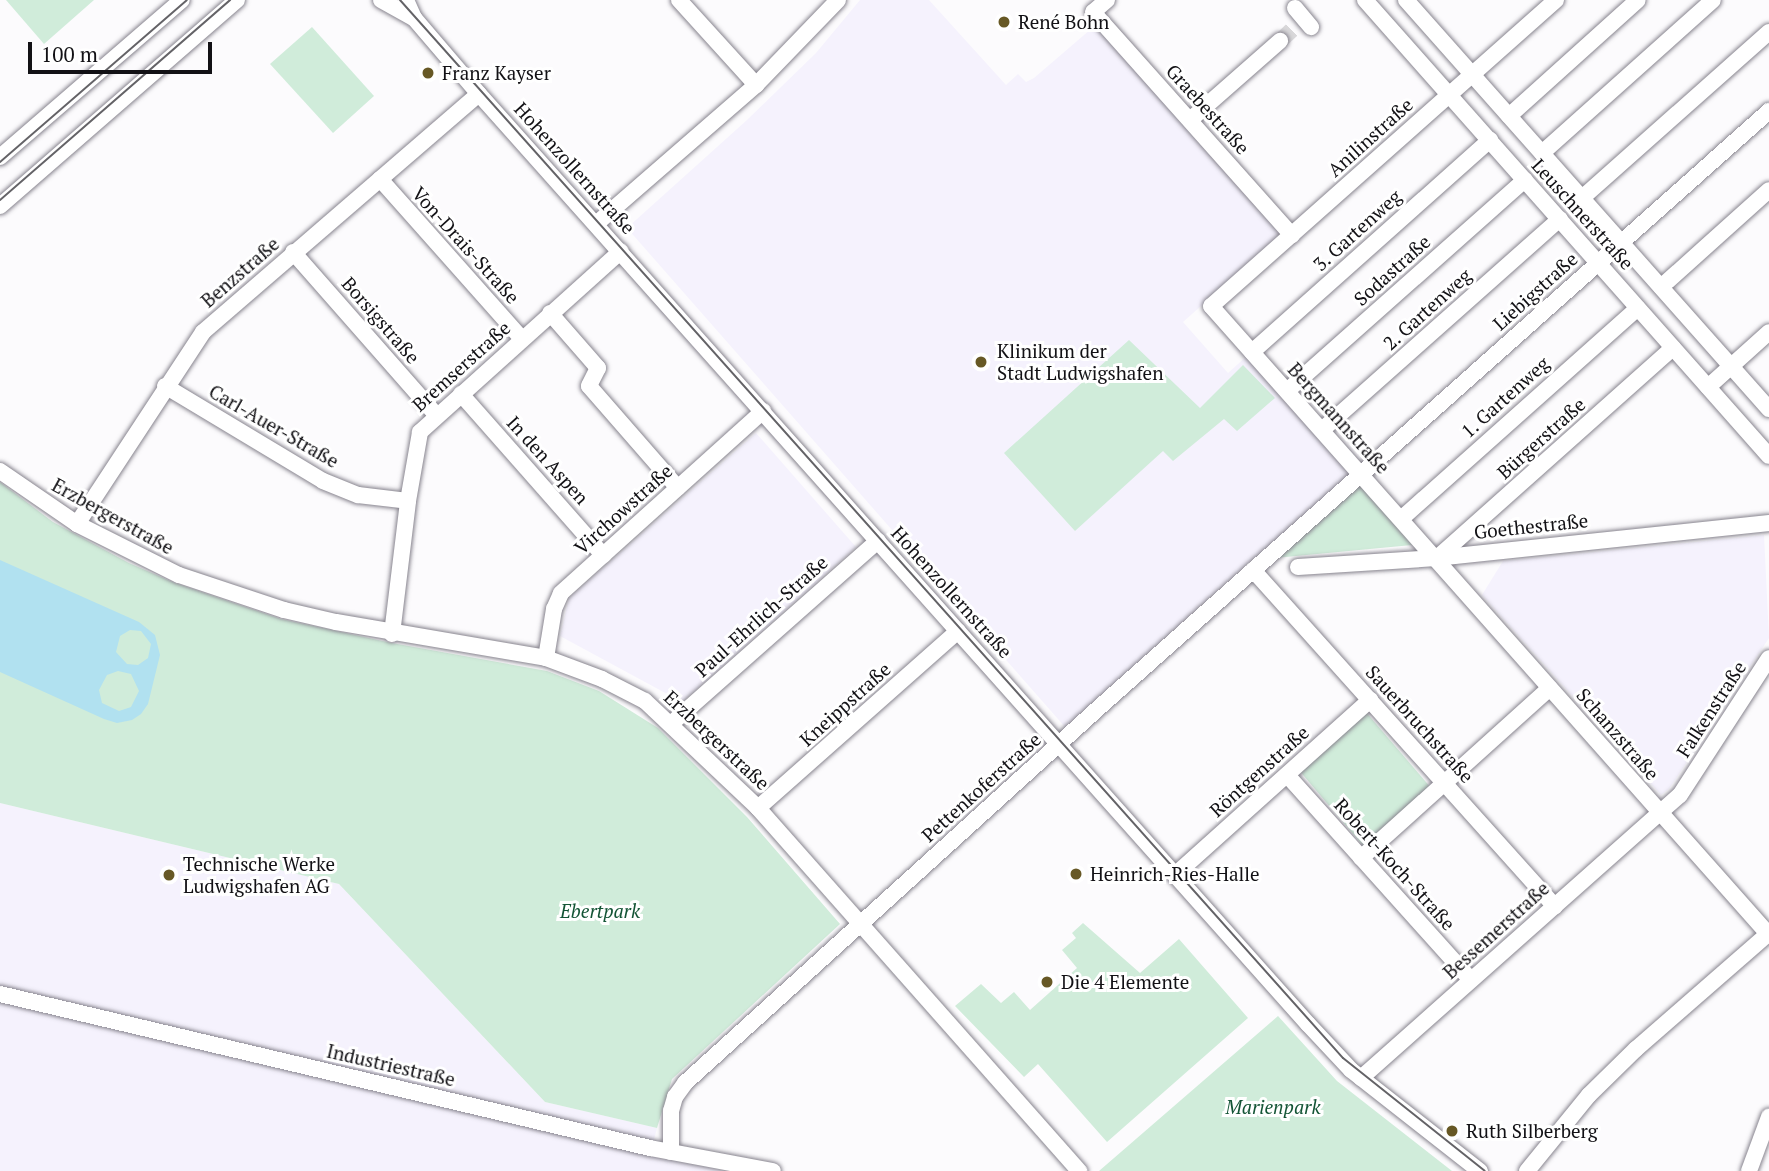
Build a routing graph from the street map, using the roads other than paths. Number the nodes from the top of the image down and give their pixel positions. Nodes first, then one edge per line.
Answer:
1 (182, 0) edge
2 (237, 0) edge
3 (381, 0) edge
4 (406, 0) edge
5 (679, 0) edge
6 (838, 0) edge
7 (1107, 0) edge
8 (1365, 0) edge
9 (1406, 0) edge
10 (1556, 0) edge
11 (1638, 0) edge
12 (1713, 0) edge
13 (414, 18) junction
14 (1769, 32) edge
15 (1280, 41) tunnel mouth
16 (1472, 74) junction
17 (756, 85) junction
18 (480, 94) junction
19 (1449, 95) junction
20 (1769, 111) edge
21 (1509, 116) junction
22 (1190, 120) junction
23 (1490, 140) junction
24 (1542, 153) junction
25 (0, 157) edge
26 (380, 179) junction
27 (1525, 180) junction
28 (1769, 190) edge
29 (1582, 198) junction
30 (0, 206) edge
31 (1560, 219) junction
32 (596, 224) junction
33 (1292, 235) junction
34 (1622, 243) junction
35 (621, 251) junction
36 (293, 253) junction
37 (1598, 263) junction
38 (1661, 287) junction
39 (1211, 306) joint
40 (1638, 308) junction
41 (550, 313) junction
42 (1769, 332) edge
43 (522, 339) junction
44 (1673, 348) junction
45 (1251, 352) junction
46 (1731, 366) junction
47 (165, 386) junction
48 (1708, 387) junction
49 (1287, 391) junction
50 (461, 394) junction
51 (1769, 409) edge
52 (763, 411) junction
53 (437, 416) junction
54 (1322, 430) junction
55 (1769, 456) edge
56 (0, 471) edge
57 (1361, 474) junction
58 (678, 488) junction
59 (408, 501) junction
60 (1401, 519) junction
61 (1769, 523) edge
62 (77, 524) junction
63 (878, 541) junction
64 (603, 555) junction
65 (1436, 558) junction
66 (1298, 567) dead end
67 (1253, 570) junction
68 (958, 631) junction
69 (392, 634) junction
70 (546, 658) junction
71 (1769, 658) edge
72 (1550, 688) junction
73 (1370, 700) junction
74 (672, 723) junction
75 (1059, 745) junction
76 (1287, 775) junction
77 (1445, 783) junction
78 (758, 808) junction
79 (1659, 812) junction
80 (1361, 858) junction
81 (1176, 874) junction
82 (1555, 906) junction
83 (860, 925) junction
84 (1768, 935) edge
85 (1471, 980) junction
86 (0, 994) edge
87 (1362, 1078) junction
88 (1769, 1117) edge
89 (671, 1152) junction
90 (774, 1171) edge
91 (1079, 1171) edge
92 (1480, 1171) edge
93 (1527, 1171) edge
94 (1749, 1171) edge

1 - 25 street
2 - 30 street
3 - 13 street, Hohenzollernstraße
4 - 13 street, Hohenzollernstraße
5 - 17 street
6 - 17 street
7 - 22 street, Graebestraße
8 - 19 street, Leuschnerstraße
9 - 16 street, Leuschnerstraße
10 - 16 street, Anilinstraße
11 - 21 street
12 - 24 street
13 - 18 street, Hohenzollernstraße
14 - 29 street
15 - 22 street
16 - 19 street, Anilinstraße
16 - 21 street, Leuschnerstraße
17 - 32 street
18 - 26 street, Benzstraße
18 - 32 street, Hohenzollernstraße
19 - 23 street, Leuschnerstraße
19 - 33 street, Anilinstraße
20 - 34 street, Liebigstraße
21 - 24 street, Leuschnerstraße
22 - 33 street, Graebestraße
23 - 27 street, Leuschnerstraße
23 - 45 street, 3. Gartenweg
24 - 29 street, Leuschnerstraße
26 - 36 street, Benzstraße
26 - 43 street, Von-Drais-Straße
27 - 31 street, Leuschnerstraße
27 - 49 street, Sodastraße
28 - 38 street
29 - 34 street, Leuschnerstraße
31 - 37 street, Leuschnerstraße
31 - 54 street, 2. Gartenweg
32 - 35 street, Hohenzollernstraße
33 - 39 street, Anilinstraße
34 - 37 street, Liebigstraße
34 - 38 street, Leuschnerstraße
35 - 41 street, Bremserstraße
35 - 52 street, Hohenzollernstraße
36 - 47 street, Benzstraße
36 - 53 street, Borsigstraße
37 - 40 street, Leuschnerstraße
37 - 57 street, Liebigstraße
38 - 46 street, Leuschnerstraße
39 - 45 street, Bergmannstraße
40 - 44 street, Leuschnerstraße
40 - 60 street, 1. Gartenweg
41 - 43 street, Bremserstraße
41 - 58 street
42 - 46 street
43 - 50 street, Bremserstraße
44 - 48 street, Leuschnerstraße
44 - 65 street, Bürgerstraße
45 - 49 street, Bergmannstraße
46 - 48 street
46 - 51 street, Leuschnerstraße
47 - 59 street, Carl-Auer-Straße
47 - 62 street, Benzstraße
48 - 55 street, Leuschnerstraße
49 - 54 street, Bergmannstraße
50 - 53 street, Bremserstraße
50 - 64 street, In den Aspen
52 - 58 street, Virchowstraße
52 - 63 street, Hohenzollernstraße
53 - 59 street, Bremserstraße
54 - 57 street, Bergmannstraße
56 - 62 street, Erzbergerstraße
57 - 60 street, Bergmannstraße
57 - 67 street, Pettenkoferstraße
58 - 64 street, Virchowstraße
59 - 69 street, Bremserstraße
60 - 65 street, Bergmannstraße
61 - 65 street, Goethestraße
62 - 69 street, Erzbergerstraße
63 - 68 street, Hohenzollernstraße
63 - 74 street, Paul-Ehrlich-Straße
64 - 70 street, Virchowstraße
65 - 66 street, Goethestraße
65 - 72 street, Schanzstraße
67 - 73 street, Sauerbruchstraße
67 - 75 street, Pettenkoferstraße
68 - 75 street, Hohenzollernstraße
68 - 78 street, Kneippstraße
69 - 70 street, Erzbergerstraße
70 - 74 street, Erzbergerstraße
71 - 79 street, Falkenstraße
72 - 77 street
72 - 79 street, Schanzstraße
73 - 76 street, Röntgenstraße
73 - 77 street, Sauerbruchstraße
74 - 78 street, Erzbergerstraße
75 - 81 street, Hohenzollernstraße
75 - 83 street, Pettenkoferstraße
76 - 80 street, Robert-Koch-Straße
76 - 81 street, Röntgenstraße
77 - 80 street
77 - 82 street, Sauerbruchstraße
78 - 83 street, Erzbergerstraße
79 - 82 street, Bessemerstraße
79 - 84 street, Schanzstraße
80 - 85 street, Robert-Koch-Straße
81 - 87 street, Hohenzollernstraße
82 - 85 street, Bessemerstraße
83 - 89 street, Pettenkoferstraße
83 - 91 street, Erzbergerstraße
84 - 93 street
85 - 87 street, Bessemerstraße
86 - 89 street, Industriestraße
87 - 92 street, Hohenzollernstraße
88 - 94 street
89 - 90 street, Industriestraße

